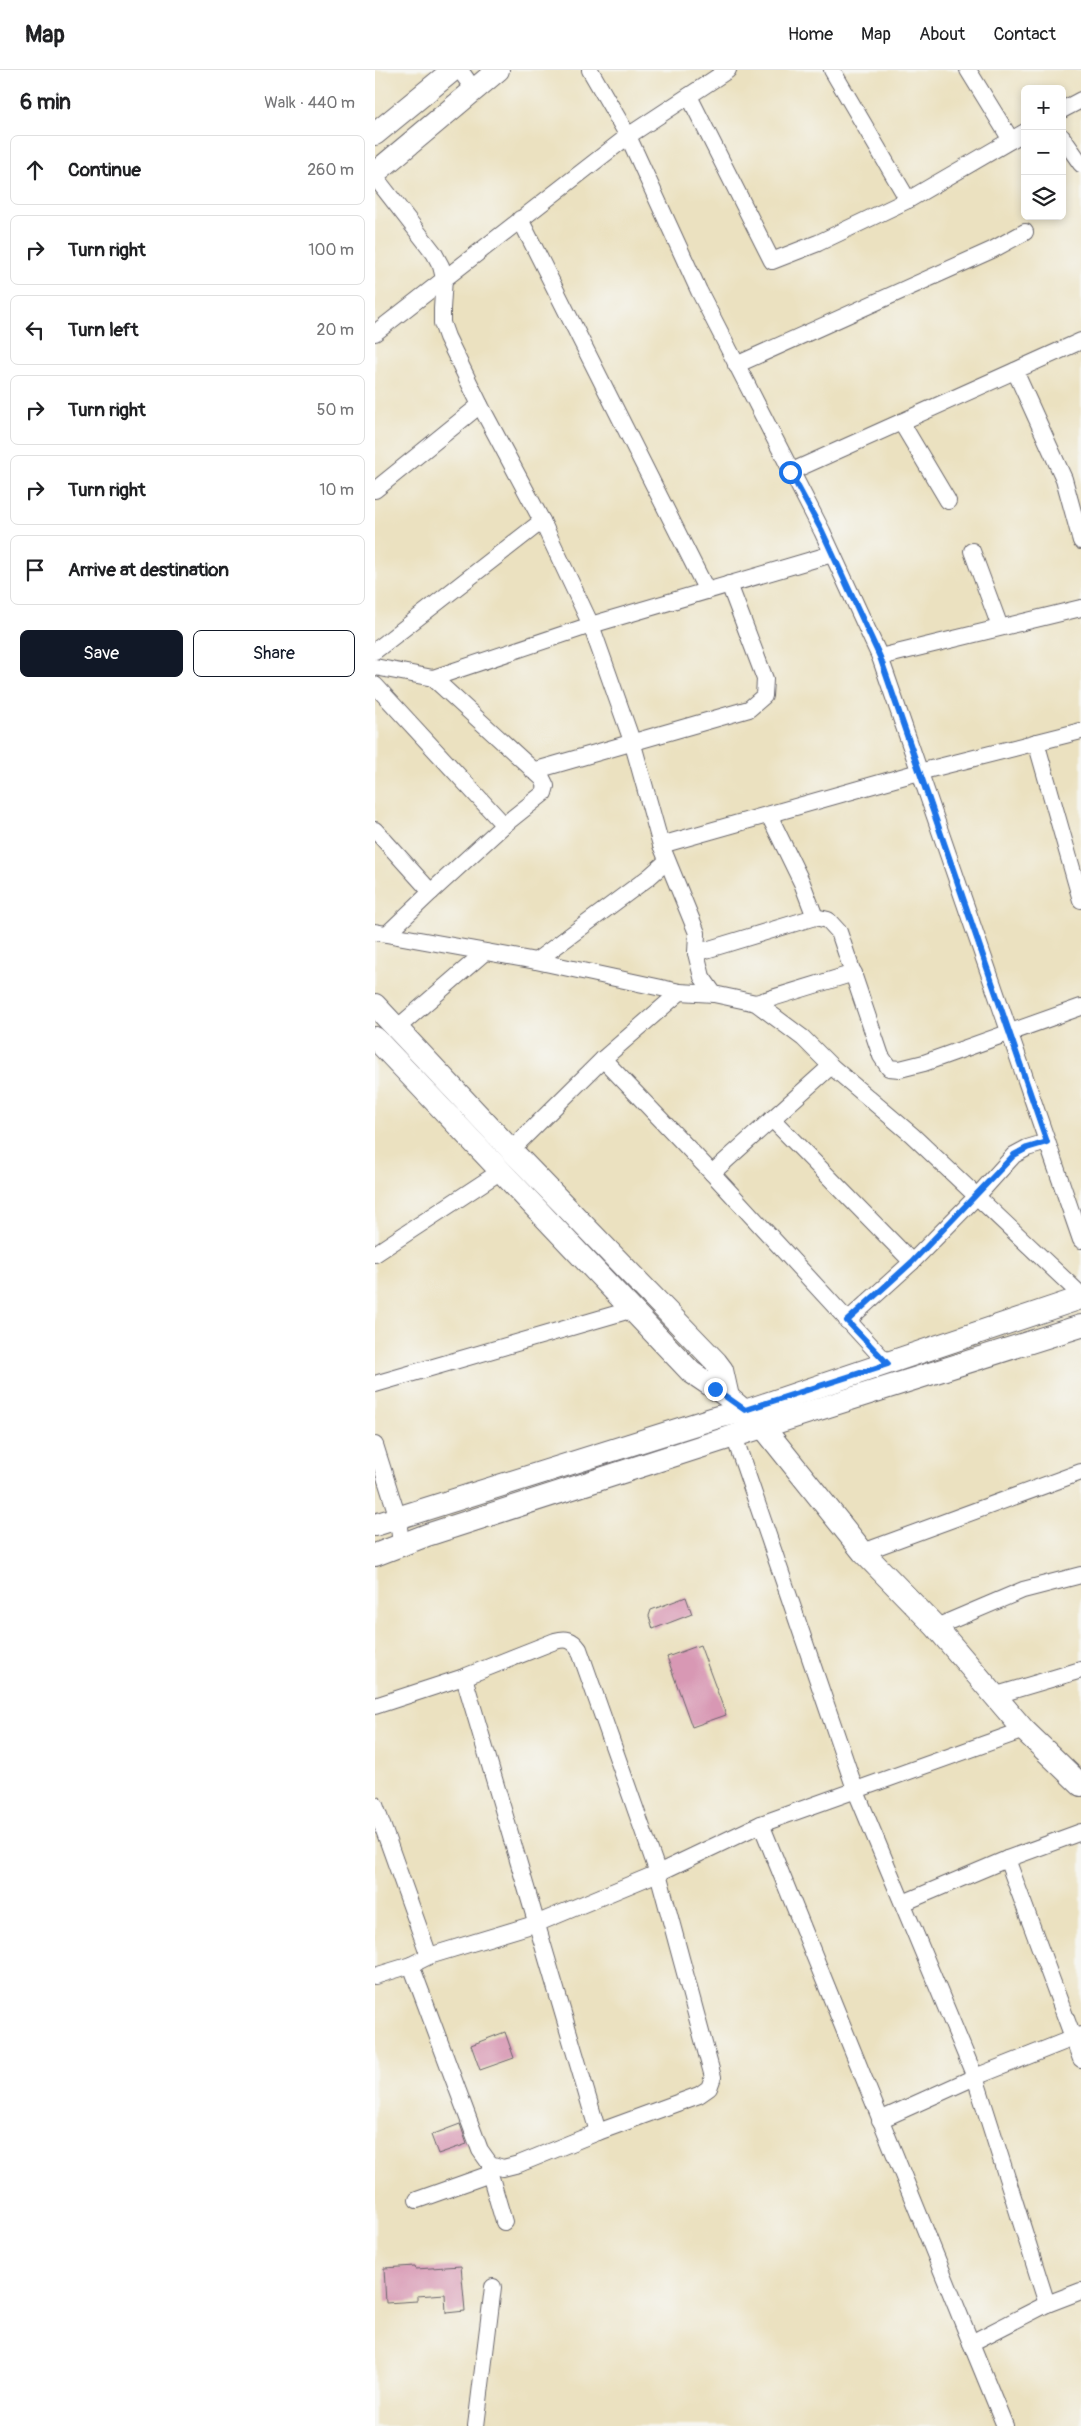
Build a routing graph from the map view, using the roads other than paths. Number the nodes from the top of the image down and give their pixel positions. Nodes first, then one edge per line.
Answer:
1 (453, 70) edge
2 (460, 70) edge
3 (498, 70) edge
4 (590, 70) edge
5 (728, 70) edge
6 (833, 70) edge
7 (968, 70) edge
8 (709, 75) edge
9 (475, 90) junction
10 (689, 96) junction
11 (1081, 100) edge
12 (1066, 108) edge
13 (375, 134) edge
14 (628, 136) junction
15 (1018, 136) edge
16 (1066, 143) edge
17 (1081, 164) edge
18 (375, 175) edge
19 (908, 200) junction
20 (520, 219) junction
21 (1025, 232) dead end
22 (444, 278) junction
23 (375, 334) edge
24 (1081, 341) edge
25 (736, 365) junction
26 (1015, 371) junction
27 (480, 405) junction
28 (901, 422) junction
29 (790, 472) junction
30 (375, 490) edge
31 (948, 501) dead end
32 (541, 521) junction
33 (1081, 541) edge
34 (972, 551) dead end
35 (832, 554) junction
36 (729, 584) junction
37 (707, 591) junction
38 (1081, 608) edge
39 (591, 625) junction
40 (1000, 627) junction
41 (375, 651) edge
42 (880, 657) junction
43 (375, 667) edge
44 (433, 678) junction
45 (375, 685) edge
46 (1081, 731) edge
47 (632, 741) junction
48 (1035, 742) junction
49 (533, 771) junction
50 (919, 772) junction
51 (769, 814) junction
52 (504, 825) junction
53 (375, 830) edge
54 (664, 853) junction
55 (431, 892) junction
56 (1081, 900) edge
57 (815, 917) junction
58 (381, 933) edge
59 (485, 952) junction
60 (696, 953) junction
61 (536, 961) junction
62 (854, 974) junction
63 (680, 992) junction
64 (715, 994) junction
65 (756, 1003) junction
66 (375, 1005) edge
67 (1081, 1007) edge
68 (397, 1028) junction
69 (1011, 1031) junction
70 (375, 1038) edge
71 (603, 1059) junction
72 (831, 1066) junction
73 (772, 1119) junction
74 (1047, 1142) junction
75 (511, 1150) junction
76 (501, 1170) junction
77 (712, 1173) junction
78 (978, 1195) junction
79 (1081, 1240) edge
80 (375, 1254) edge
81 (912, 1262) junction
82 (1081, 1297) edge
83 (631, 1310) junction
84 (847, 1321) junction
85 (1081, 1327) edge
86 (888, 1364) junction
87 (375, 1384) edge
88 (737, 1404) junction
89 (763, 1427) junction
90 (734, 1436) junction
91 (375, 1445) edge
92 (1081, 1472) edge
93 (398, 1518) junction
94 (375, 1526) edge
95 (401, 1545) junction
96 (863, 1552) junction
97 (375, 1555) edge
98 (1081, 1575) edge
99 (937, 1627) junction
100 (1081, 1670) edge
101 (464, 1677) junction
102 (997, 1696) junction
103 (375, 1706) edge
104 (1024, 1730) junction
105 (1081, 1785) edge
106 (855, 1789) junction
107 (375, 1806) edge
108 (761, 1824) junction
109 (1081, 1832) edge
110 (1007, 1859) junction
111 (658, 1873) junction
112 (903, 1903) junction
113 (538, 1923) junction
114 (429, 1956) junction
115 (411, 1965) junction
116 (375, 1976) edge
117 (1077, 2036) edge
118 (1081, 2059) edge
119 (975, 2077) junction
120 (880, 2120) junction
121 (599, 2132) junction
122 (490, 2169) junction
123 (417, 2200) dead end
124 (503, 2222) dead end
125 (493, 2287) dead end
126 (1081, 2291) edge
127 (1047, 2304) junction
128 (971, 2343) junction
129 (475, 2426) edge
130 (1005, 2426) edge

1 - 13 street
2 - 9 street
3 - 9 street
4 - 14 street
5 - 8 street
6 - 19 street
7 - 15 street
8 - 10 street
9 - 18 street
10 - 14 street
10 - 19 street
11 - 12 street
14 - 20 street
14 - 25 street
15 - 19 street
16 - 17 street
18 - 22 street
20 - 22 street
20 - 37 street
21 - 25 street
22 - 23 street
22 - 27 street
24 - 26 street
25 - 29 street
26 - 28 street
26 - 33 street
27 - 30 street
27 - 32 street
28 - 29 street
28 - 31 street
29 - 35 street
32 - 39 street
32 - 41 street
34 - 40 street
35 - 36 street
35 - 42 street
36 - 37 street
36 - 47 street
37 - 39 street
38 - 40 street
39 - 44 street
39 - 47 street
40 - 42 street
42 - 50 street
43 - 44 street
44 - 49 street
45 - 52 street
46 - 48 street
47 - 49 street
47 - 54 street
48 - 50 street
48 - 56 street
49 - 52 street
50 - 51 street
50 - 69 street
51 - 54 street
51 - 57 street
52 - 55 street
53 - 55 street
54 - 60 street
54 - 61 street
55 - 58 street
57 - 60 street
57 - 62 street
58 - 59 street
59 - 61 street
59 - 68 street
60 - 64 street
61 - 63 street
62 - 65 street
62 - 69 street
63 - 64 street
63 - 71 street
64 - 65 street
65 - 72 street
66 - 68 street
67 - 69 street
68 - 75 street
69 - 74 street
70 - 76 street
71 - 75 street
71 - 77 street
72 - 73 street
72 - 78 street
73 - 77 street
73 - 81 street
74 - 78 street
74 - 79 street
75 - 88 street
76 - 80 street
76 - 83 street
77 - 84 street
78 - 81 street
78 - 82 street
81 - 84 street
82 - 86 street
83 - 87 street
83 - 88 street
84 - 86 street
85 - 89 street
86 - 88 street
88 - 89 street
88 - 93 street
89 - 90 street
89 - 96 street
90 - 95 street
90 - 106 street
91 - 93 street
92 - 96 street
93 - 94 street
93 - 95 street
95 - 97 street
96 - 99 street
98 - 99 street
99 - 102 street
100 - 102 street
101 - 103 street
101 - 111 street
101 - 113 street
102 - 104 street
104 - 105 street
104 - 106 street
106 - 108 street
106 - 112 street
107 - 114 street
108 - 111 street
108 - 120 street
109 - 110 street
110 - 112 street
110 - 117 street
111 - 113 street
111 - 121 street
112 - 119 street
113 - 114 street
113 - 121 street
114 - 115 street
115 - 116 street
115 - 122 street
117 - 118 street
117 - 119 street
119 - 120 street
119 - 127 street
120 - 128 street
121 - 122 street
122 - 123 street
122 - 124 street
125 - 129 street
126 - 127 street
127 - 128 street
128 - 130 street

